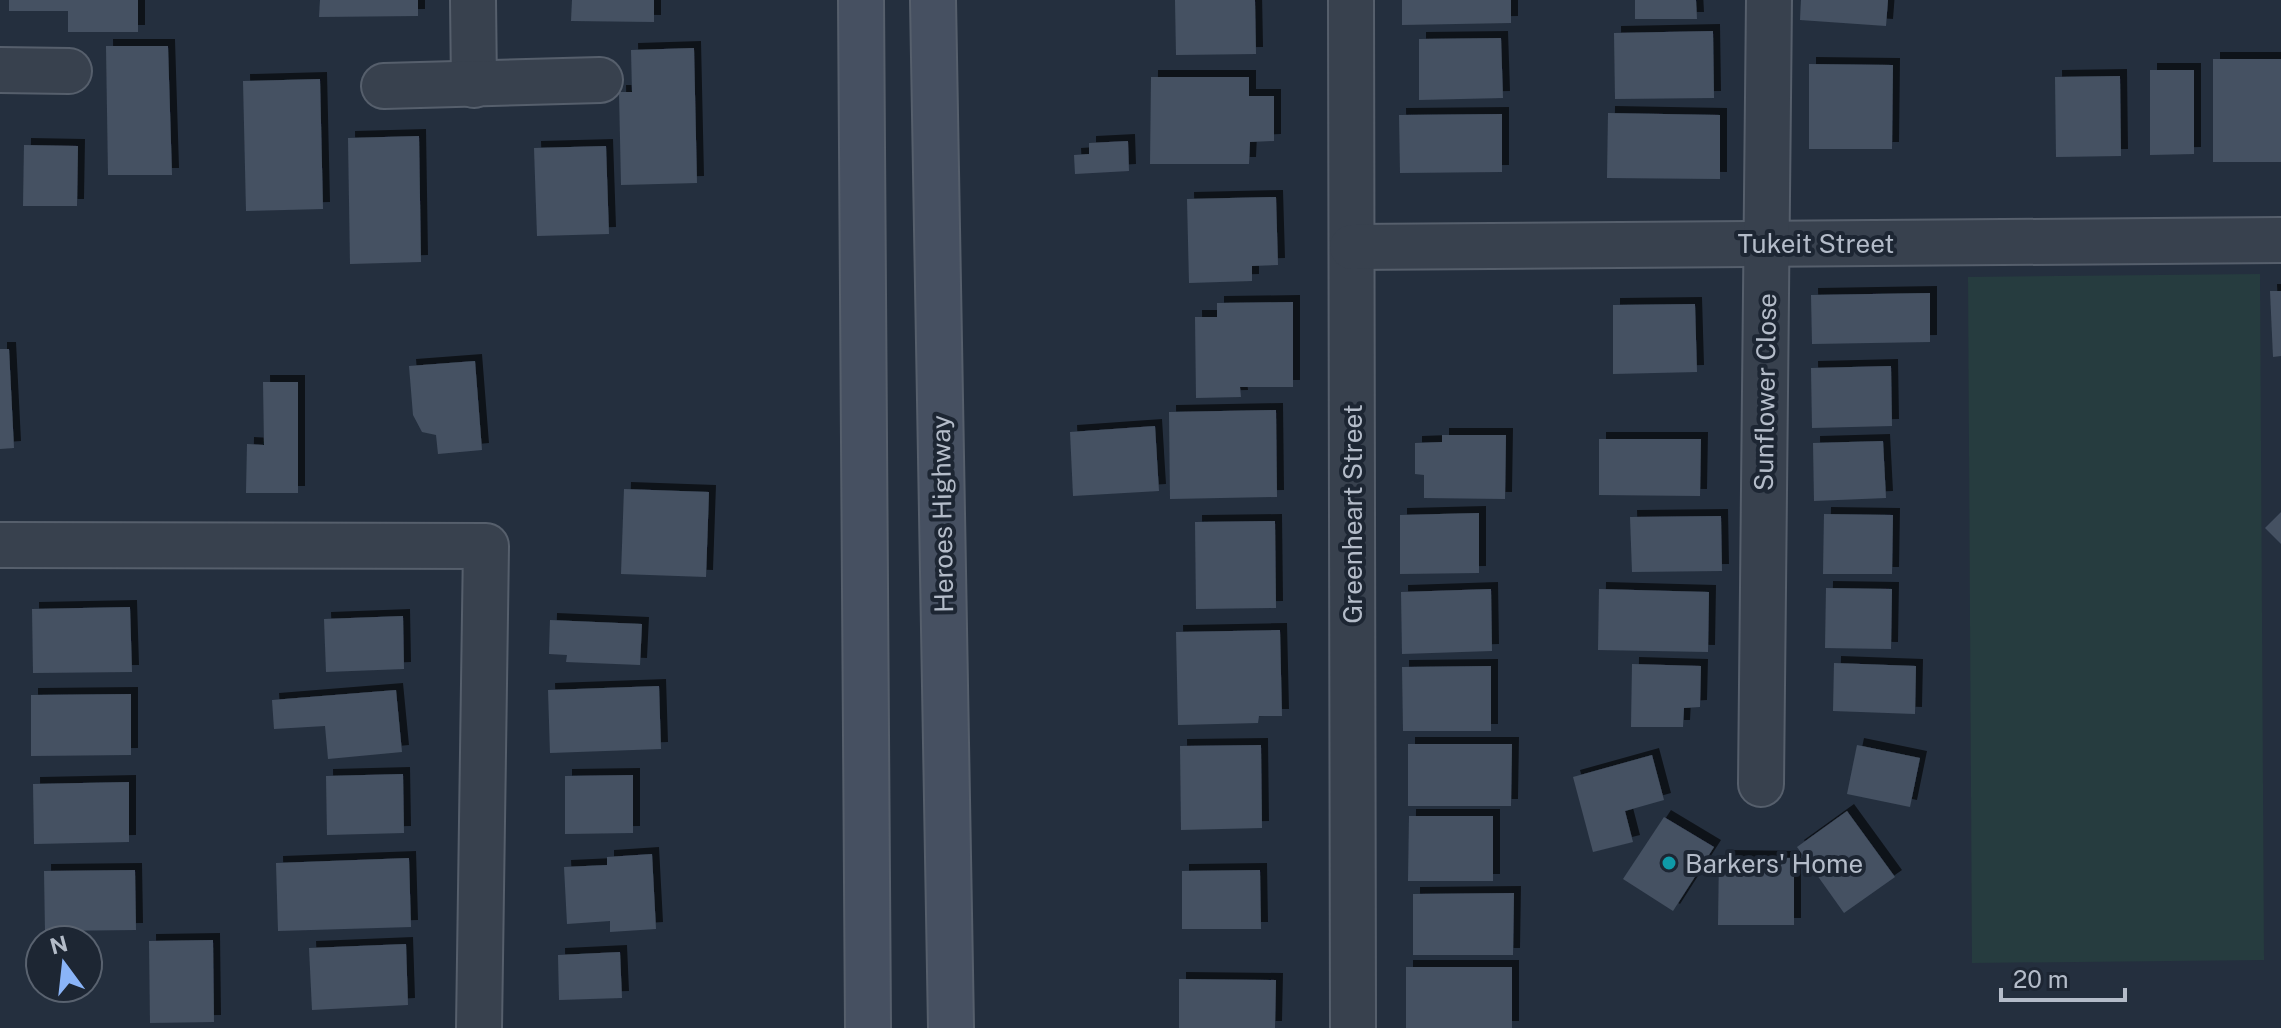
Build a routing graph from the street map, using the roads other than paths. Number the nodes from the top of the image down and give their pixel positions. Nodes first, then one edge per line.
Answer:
1 (473, 0) edge
2 (861, 0) edge
3 (933, 0) edge
4 (1351, 0) edge
5 (1769, 0) edge
6 (0, 70) edge
7 (69, 71) dead end
8 (600, 80) dead end
9 (474, 85) junction
10 (384, 86) dead end
11 (2281, 240) edge
12 (1766, 244) junction
13 (1352, 247) junction
14 (0, 545) edge
15 (1761, 784) dead end
16 (479, 1028) edge
17 (868, 1028) edge
18 (951, 1028) edge
19 (1353, 1028) edge

1 - 9 street
2 - 17 main road
3 - 18 main road, Heroes Highway
4 - 13 street, Greenheart Street
5 - 12 street, Sunflower Close
6 - 7 street
8 - 9 street
9 - 10 street
11 - 12 street, Tukeit Street
12 - 13 street, Tukeit Street
12 - 15 street, Sunflower Close
13 - 19 street, Greenheart Street
14 - 16 street

